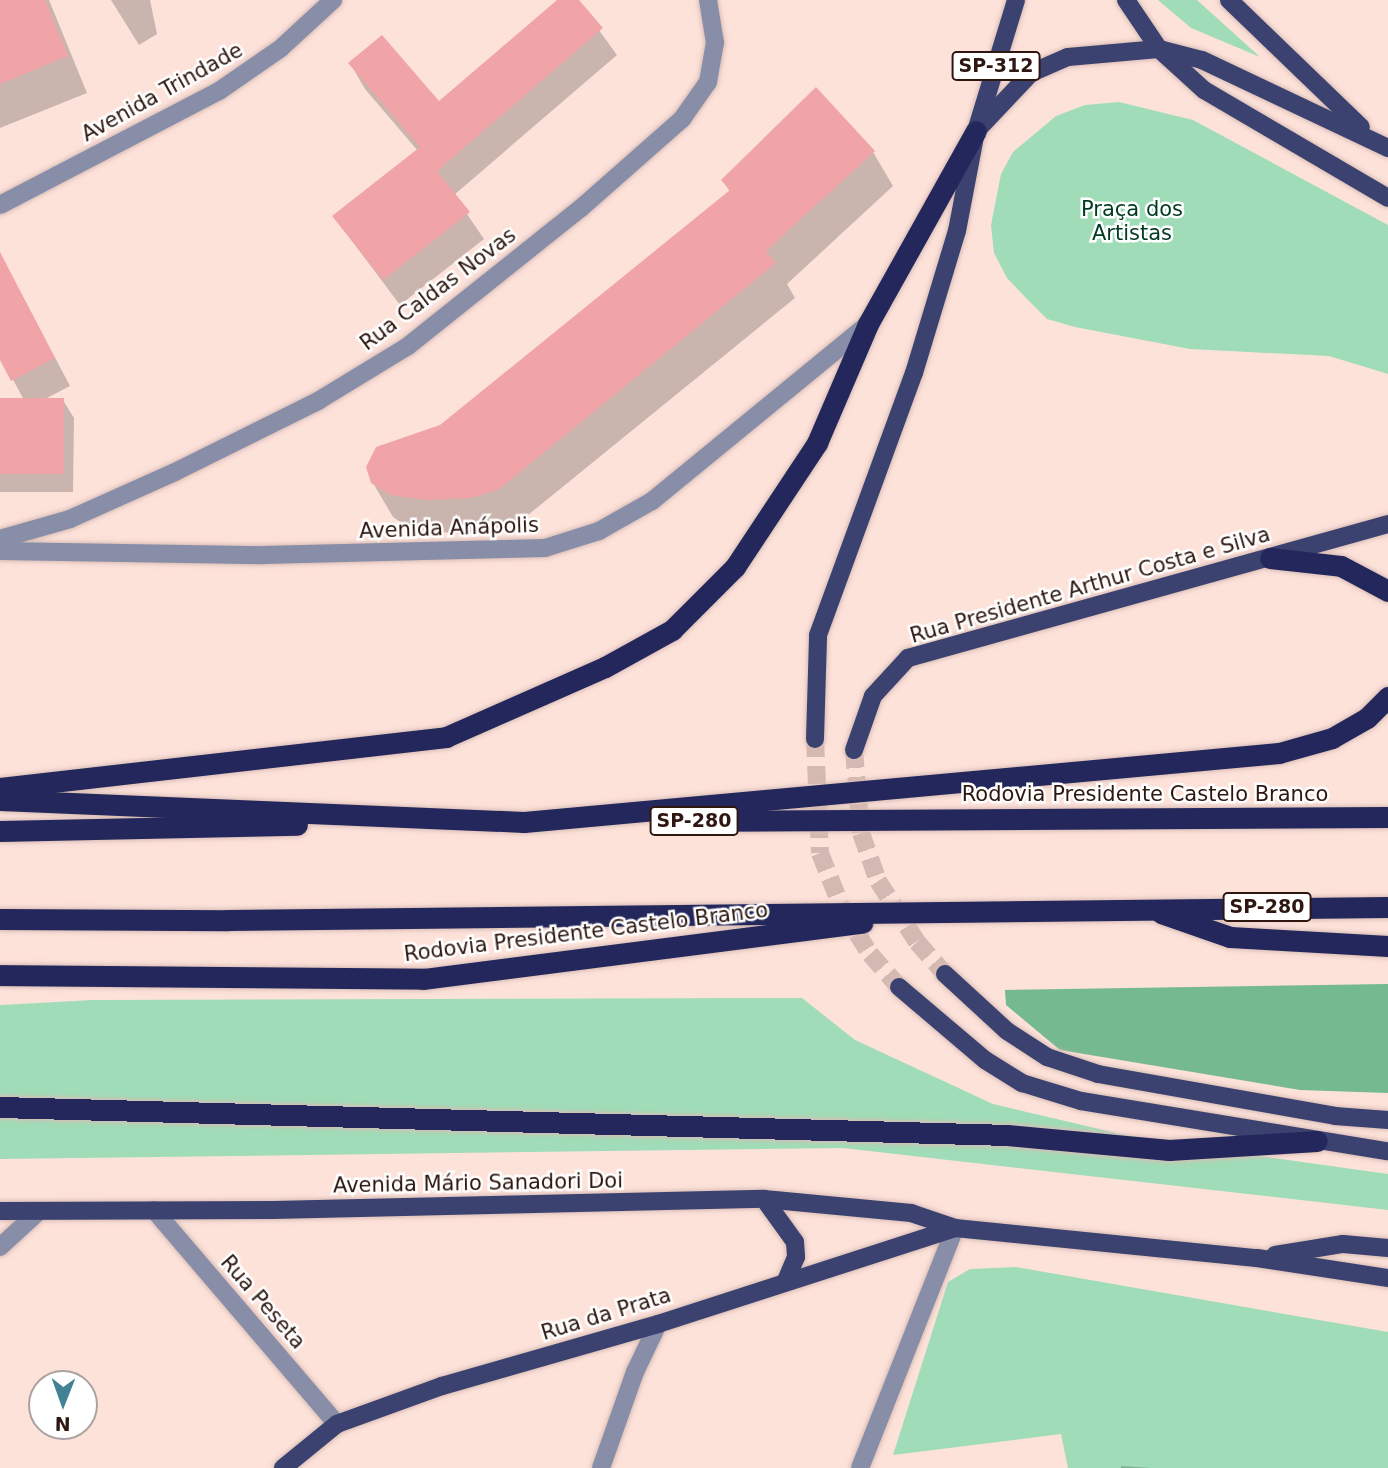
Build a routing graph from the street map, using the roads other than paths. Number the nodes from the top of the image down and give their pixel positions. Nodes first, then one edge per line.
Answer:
1 (333, 0) edge
2 (708, 0) edge
3 (1016, 0) edge
4 (1126, 0) edge
5 (1229, 0) edge
6 (1159, 49) junction
7 (975, 131) junction
8 (1371, 137) junction
9 (1388, 148) edge
10 (1388, 198) edge
11 (0, 205) edge
12 (868, 324) junction
13 (1388, 524) edge
14 (0, 539) edge
15 (0, 551) edge
16 (1270, 558) junction
17 (1388, 591) edge
18 (1388, 697) edge
19 (815, 739) tunnel mouth
20 (855, 750) tunnel mouth
21 (0, 788) edge
22 (0, 800) edge
23 (1388, 817) edge
24 (524, 822) junction
25 (0, 831) edge
26 (1388, 907) edge
27 (1145, 908) junction
28 (965, 910) junction
29 (0, 919) edge
30 (1388, 946) edge
31 (945, 974) tunnel mouth
32 (0, 975) edge
33 (899, 987) tunnel mouth
34 (0, 1107) edge
35 (1388, 1120) edge
36 (1317, 1141) junction
37 (1388, 1151) edge
38 (764, 1199) junction
39 (154, 1210) junction
40 (0, 1211) edge
41 (39, 1211) junction
42 (955, 1228) junction
43 (0, 1247) edge
44 (1388, 1248) edge
45 (1258, 1258) junction
46 (1388, 1278) edge
47 (786, 1281) junction
48 (658, 1324) junction
49 (337, 1424) junction
50 (283, 1468) edge
51 (601, 1468) edge
52 (860, 1468) edge

1 - 11 street, Avenida Trindade
2 - 14 street, Rua Caldas Novas
3 - 7 main road, SP-312
4 - 6 main road
5 - 8 main road
6 - 7 main road
6 - 8 main road
6 - 10 main road
7 - 12 highway
7 - 19 main road, SP-312
8 - 9 main road
12 - 15 street, Avenida Anápolis
12 - 21 highway
13 - 16 main road, Rua Presidente Arthur Costa e Silva
16 - 17 highway
16 - 20 main road, Rua Presidente Arthur Costa e Silva
18 - 24 highway
22 - 24 highway, Rodovia Presidente Castelo Branco
23 - 24 highway, Rodovia Presidente Castelo Branco / SP-280
24 - 25 highway, Rodovia Presidente Castelo Branco / SP-280
26 - 27 highway, Rodovia Presidente Castelo Branco / SP-280
27 - 28 highway, Rodovia Presidente Castelo Branco / SP-280
27 - 30 highway
28 - 29 highway, Rodovia Presidente Castelo Branco / SP-280
28 - 32 highway, Rodovia Presidente Castelo Branco
31 - 35 main road
33 - 36 main road
34 - 36 highway
36 - 37 main road
38 - 39 main road, Avenida Mário Sanadori Doi
38 - 42 main road, Avenida Mário Sanadori Doi
38 - 47 main road
39 - 41 main road, Avenida Mário Sanadori Doi
39 - 49 street, Rua Peseta
40 - 41 main road, Avenida Mário Sanadori Doi
41 - 43 street
42 - 45 main road
42 - 47 main road, Rua da Prata
42 - 52 street
44 - 45 main road
45 - 46 main road
47 - 48 main road, Rua da Prata
48 - 49 main road, Rua da Prata
48 - 51 street
49 - 50 main road, Rua da Prata

